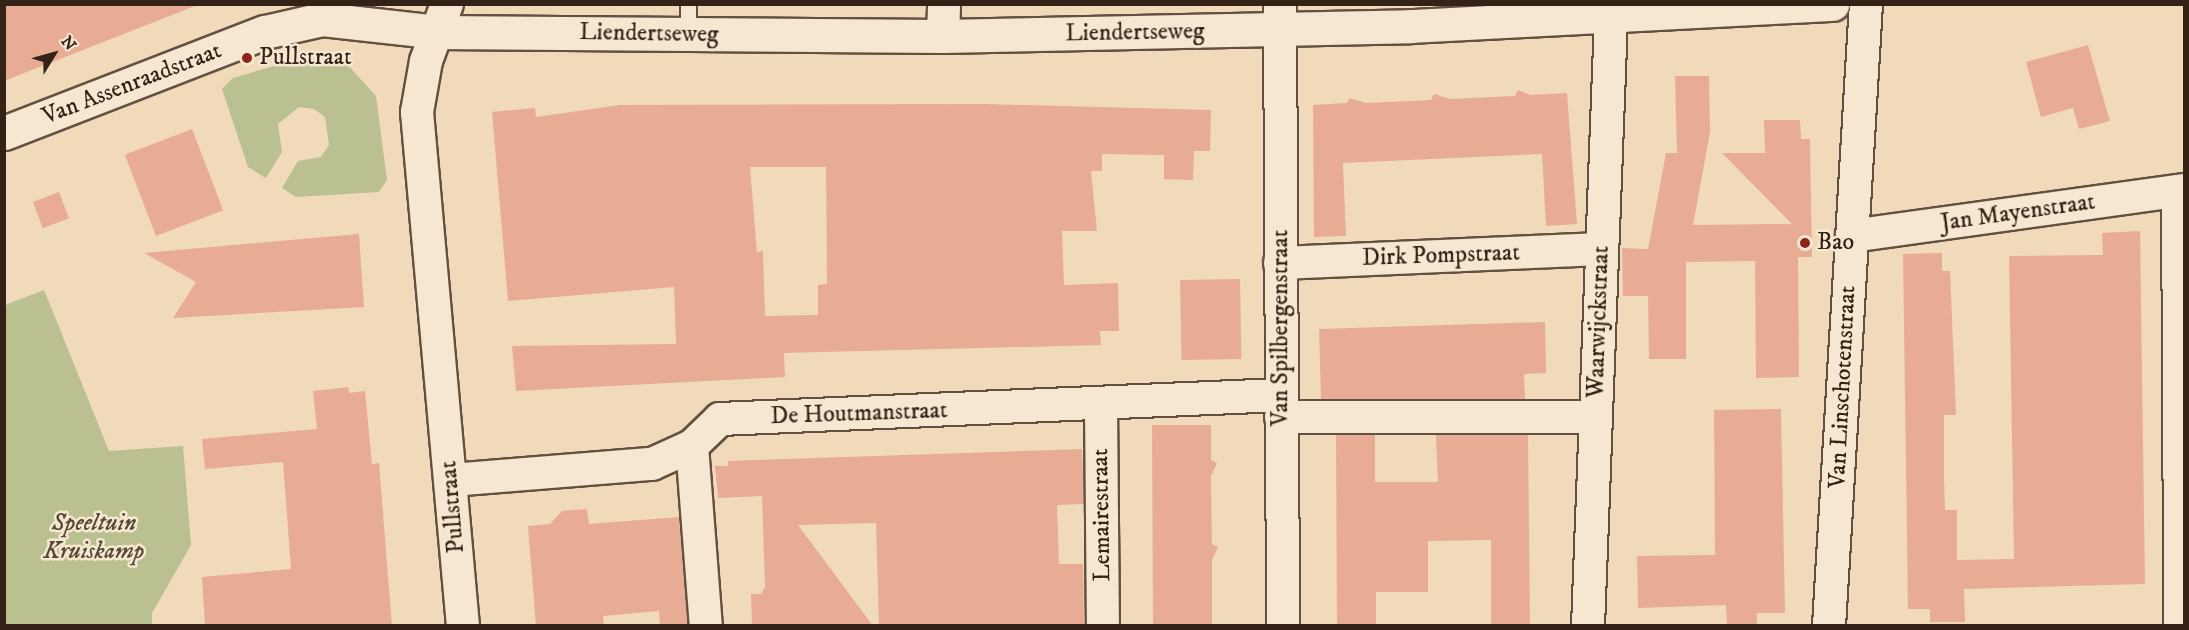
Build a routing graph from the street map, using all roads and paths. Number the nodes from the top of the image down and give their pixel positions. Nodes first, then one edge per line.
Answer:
1 (1832, 4) edge
2 (1866, 4) edge
3 (320, 12) edge
4 (442, 18) edge
5 (1280, 18) edge
6 (1611, 18) junction
7 (688, 19) edge
8 (943, 20) edge
9 (4, 133) edge
10 (2181, 191) edge
11 (1852, 236) junction
12 (1602, 249) junction
13 (1280, 263) junction
14 (1101, 405) junction
15 (1281, 406) junction
16 (1596, 417) junction
17 (692, 446) junction
18 (451, 480) junction
19 (463, 626) edge
20 (706, 626) edge
21 (1103, 626) edge
22 (1283, 626) edge
23 (1588, 626) edge
24 (1828, 626) edge
25 (2180, 626) edge

1 - 6 street, Liendertseweg
2 - 11 street, Van Linschotenstraat
3 - 4 street, Van Assenraadstraat
3 - 9 street, Van Assenraadstraat
4 - 7 street, Liendertseweg
4 - 18 street, Pullstraat
5 - 6 street, Liendertseweg
5 - 8 street, Liendertseweg
5 - 13 street, Van Spilbergenstraat
6 - 12 street, Waarwijckstraat
7 - 8 street, Liendertseweg
10 - 11 street, Jan Mayenstraat
10 - 25 street
11 - 24 street, Van Linschotenstraat
12 - 13 street, Dirk Pompstraat
12 - 16 street, Waarwijckstraat
13 - 15 street, Van Spilbergenstraat
14 - 15 street, De Houtmanstraat
14 - 17 street, De Houtmanstraat
14 - 21 street, Lemairestraat
15 - 16 street
15 - 22 street, Van Spilbergenstraat
16 - 23 street, Waarwijckstraat
17 - 18 street, De Houtmanstraat
17 - 20 street
18 - 19 street, Pullstraat

